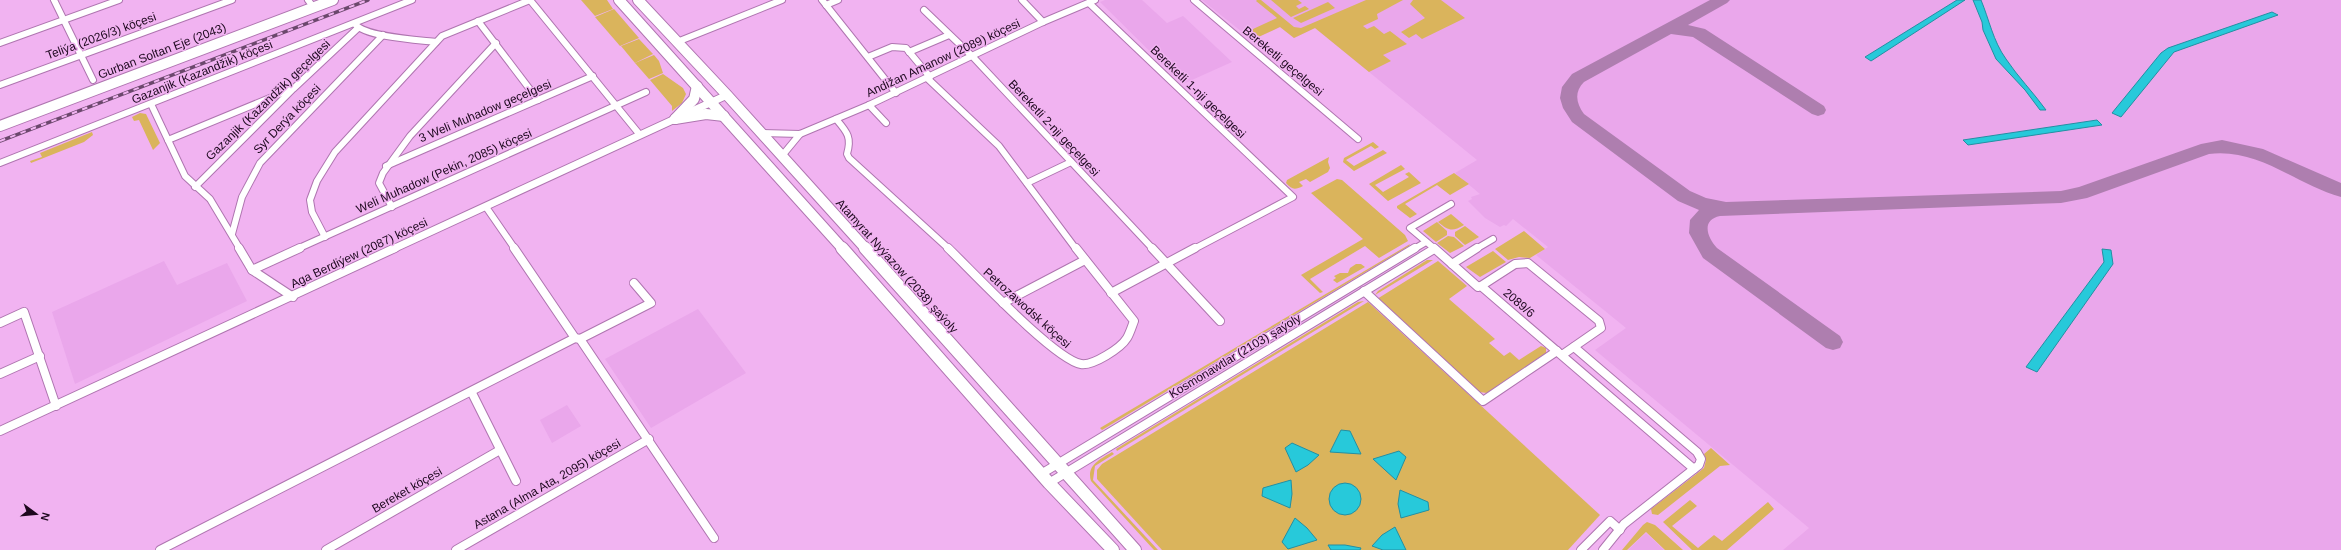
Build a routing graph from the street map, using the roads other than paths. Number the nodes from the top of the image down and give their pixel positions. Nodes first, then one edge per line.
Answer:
1 (54, 0) edge
2 (119, 0) edge
3 (232, 0) edge
4 (321, 0) edge
5 (333, 0) edge
6 (412, 0) edge
7 (530, 0) edge
8 (619, 0) edge
9 (638, 0) edge
10 (782, 0) edge
11 (838, 0) edge
12 (1022, 0) edge
13 (1194, 0) edge
14 (1092, 1) edge
15 (309, 2) edge
16 (824, 2) edge
17 (924, 10) dead end
18 (64, 20) junction
19 (478, 21) junction
20 (1043, 22) junction
21 (356, 26) junction
22 (383, 35) junction
23 (949, 35) junction
24 (436, 42) junction
25 (677, 42) junction
26 (0, 43) edge
27 (496, 43) junction
28 (909, 52) junction
29 (82, 54) junction
30 (868, 57) junction
31 (973, 57) junction
32 (593, 76) junction
33 (928, 78) junction
34 (93, 80) dead end
35 (0, 85) edge
36 (697, 86) junction
37 (293, 89) junction
38 (646, 92) dead end
39 (896, 93) junction
40 (727, 95) junction
41 (538, 100) junction
42 (712, 102) junction
43 (151, 104) junction
44 (617, 105) junction
45 (869, 105) junction
46 (724, 116) junction
47 (675, 119) junction
48 (836, 119) junction
49 (0, 120) edge
50 (886, 123) dead end
51 (0, 126) edge
52 (760, 133) junction
53 (800, 134) junction
54 (640, 135) junction
55 (1358, 139) dead end
56 (168, 140) junction
57 (781, 157) junction
58 (1071, 162) junction
59 (0, 163) edge
60 (386, 166) junction
61 (1027, 183) junction
62 (195, 187) junction
63 (1451, 204) dead end
64 (392, 207) junction
65 (486, 207) junction
66 (232, 234) junction
67 (325, 237) junction
68 (1493, 239) dead end
69 (1426, 242) junction
70 (1434, 249) junction
71 (1085, 260) junction
72 (1166, 263) junction
73 (1452, 264) junction
74 (252, 270) junction
75 (634, 283) dead end
76 (1480, 286) junction
77 (1364, 291) junction
78 (1111, 293) junction
79 (293, 297) junction
80 (1003, 303) junction
81 (1220, 321) dead end
82 (0, 323) edge
83 (578, 338) junction
84 (1574, 347) junction
85 (1559, 353) junction
86 (40, 356) junction
87 (0, 374) edge
88 (472, 393) junction
89 (56, 406) junction
90 (0, 431) edge
91 (649, 439) junction
92 (500, 450) junction
93 (1057, 464) junction
94 (1694, 469) junction
95 (1066, 473) junction
96 (1041, 474) junction
97 (516, 481) dead end
98 (1049, 483) junction
99 (1620, 530) junction
100 (714, 538) dead end
101 (160, 550) edge
102 (326, 550) edge
103 (456, 550) edge
104 (1113, 550) edge
105 (1135, 550) edge
106 (1581, 550) edge
107 (1603, 550) edge

1 - 18 street
2 - 18 street
3 - 29 street, Teliýa (2026/3) köçesi
4 - 15 main road, Gurban Soltan Eje (2043)
5 - 51 main road, Gurban Soltan Eje (2043)
6 - 21 street, Gazanjik (Kazandžik) köçesi
7 - 19 street
7 - 32 street
8 - 36 main road
9 - 25 main road, Atamyrat Nyýazow (2038) şaýoly
10 - 25 street
11 - 16 street
12 - 20 street
13 - 55 street, Bereketli geçelgesi
14 - 20 street, Andižan Amanow (2089) köçesi
14 - 72 street, Bereketli 1-nji geçelgesi
15 - 49 main road, Gurban Soltan Eje (2043)
16 - 30 street
17 - 23 street, Bereketli 2-nji geçelgesi
18 - 26 street
18 - 29 street
19 - 24 street
19 - 27 street
20 - 31 street, Andižan Amanow (2089) köçesi
21 - 22 street
21 - 37 street, Gazanjik (Kazandžik) geçelgesi
21 - 43 street, Gazanjik (Kazandžik) köçesi
22 - 24 street
22 - 66 street, Syr Derýa köçesi
23 - 28 street
23 - 31 street, Bereketli 2-nji geçelgesi
24 - 67 street
25 - 40 main road, Atamyrat Nyýazow (2038) şaýoly
27 - 41 street
27 - 60 street
28 - 30 street
28 - 33 street, Petrozawodsk köçesi
29 - 34 street
29 - 35 street, Teliýa (2026/3) köçesi
30 - 39 street
31 - 33 street, Andižan Amanow (2089) köçesi
31 - 58 street, Bereketli 2-nji geçelgesi
32 - 41 street, 3 Weli Muhadow geçelgesi
32 - 44 street
33 - 39 street, Andižan Amanow (2089) köçesi
33 - 61 street, Petrozawodsk köçesi
36 - 42 main road
36 - 47 main road
37 - 56 street
37 - 62 street, Gazanjik (Kazandžik) geçelgesi
38 - 44 street, Weli Muhadow (Pekin, 2085) köçesi
39 - 45 street, Andižan Amanow (2089) köçesi
40 - 42 street, Aga Berdiýew (2087) köçesi
40 - 52 main road, Atamyrat Nyýazow (2038) şaýoly
41 - 60 street, 3 Weli Muhadow geçelgesi
42 - 46 main road
42 - 47 street, Aga Berdiýew (2087) köçesi
43 - 56 street
43 - 59 street, Gazanjik (Kazandžik) köçesi
44 - 54 street
44 - 64 street, Weli Muhadow (Pekin, 2085) köçesi
45 - 48 street, Andižan Amanow (2089) köçesi
45 - 50 street
46 - 47 main road
46 - 96 main road
47 - 54 street, Aga Berdiýew (2087) köçesi
48 - 53 street, Andižan Amanow (2089) köçesi
48 - 80 street, Petrozawodsk köçesi
52 - 53 street, Andižan Amanow (2089) köçesi
52 - 57 main road, Atamyrat Nyýazow (2038) şaýoly
53 - 57 street, Andižan Amanow (2089) köçesi
54 - 65 street, Aga Berdiýew (2087) köçesi
56 - 62 street
57 - 93 main road, Atamyrat Nyýazow (2038) şaýoly
58 - 61 street
58 - 72 street, Bereketli 2-nji geçelgesi
60 - 64 street
61 - 71 street, Petrozawodsk köçesi
62 - 66 street
63 - 69 street
64 - 67 street, Weli Muhadow (Pekin, 2085) köçesi
65 - 79 street, Aga Berdiýew (2087) köçesi
65 - 83 street
66 - 74 street
67 - 74 street, Weli Muhadow (Pekin, 2085) köçesi
68 - 73 street
69 - 70 street
69 - 93 street, Kosmonawtlar (2103) şaýoly
70 - 73 street
70 - 77 street, Kosmonawtlar (2103) şaýoly
71 - 78 street, Petrozawodsk köçesi
71 - 80 street
72 - 78 street
72 - 81 street, Bereketli 2-nji geçelgesi
73 - 76 street
74 - 79 street
75 - 83 street
76 - 84 street
76 - 85 street, 2089/6
77 - 85 street
77 - 95 street, Kosmonawtlar (2103) şaýoly
78 - 80 street, Petrozawodsk köçesi
79 - 89 street, Aga Berdiýew (2087) köçesi
82 - 86 street
83 - 88 street
83 - 91 street
84 - 85 street
84 - 94 street
85 - 94 street, 2089/6
86 - 87 street
86 - 89 street
88 - 92 street
88 - 101 street
89 - 90 street, Aga Berdiýew (2087) köçesi
91 - 100 street
91 - 103 street, Astana (Alma Ata, 2095) köçesi
92 - 97 street
92 - 102 street, Bereket köçesi
93 - 95 main road, Atamyrat Nyýazow (2038) şaýoly
93 - 96 street, Kosmonawtlar (2103) şaýoly
94 - 99 street
95 - 98 street, Kosmonawtlar (2103) şaýoly
95 - 105 main road, Atamyrat Nyýazow (2038) şaýoly
96 - 98 main road
98 - 104 main road
99 - 106 street
99 - 107 street

